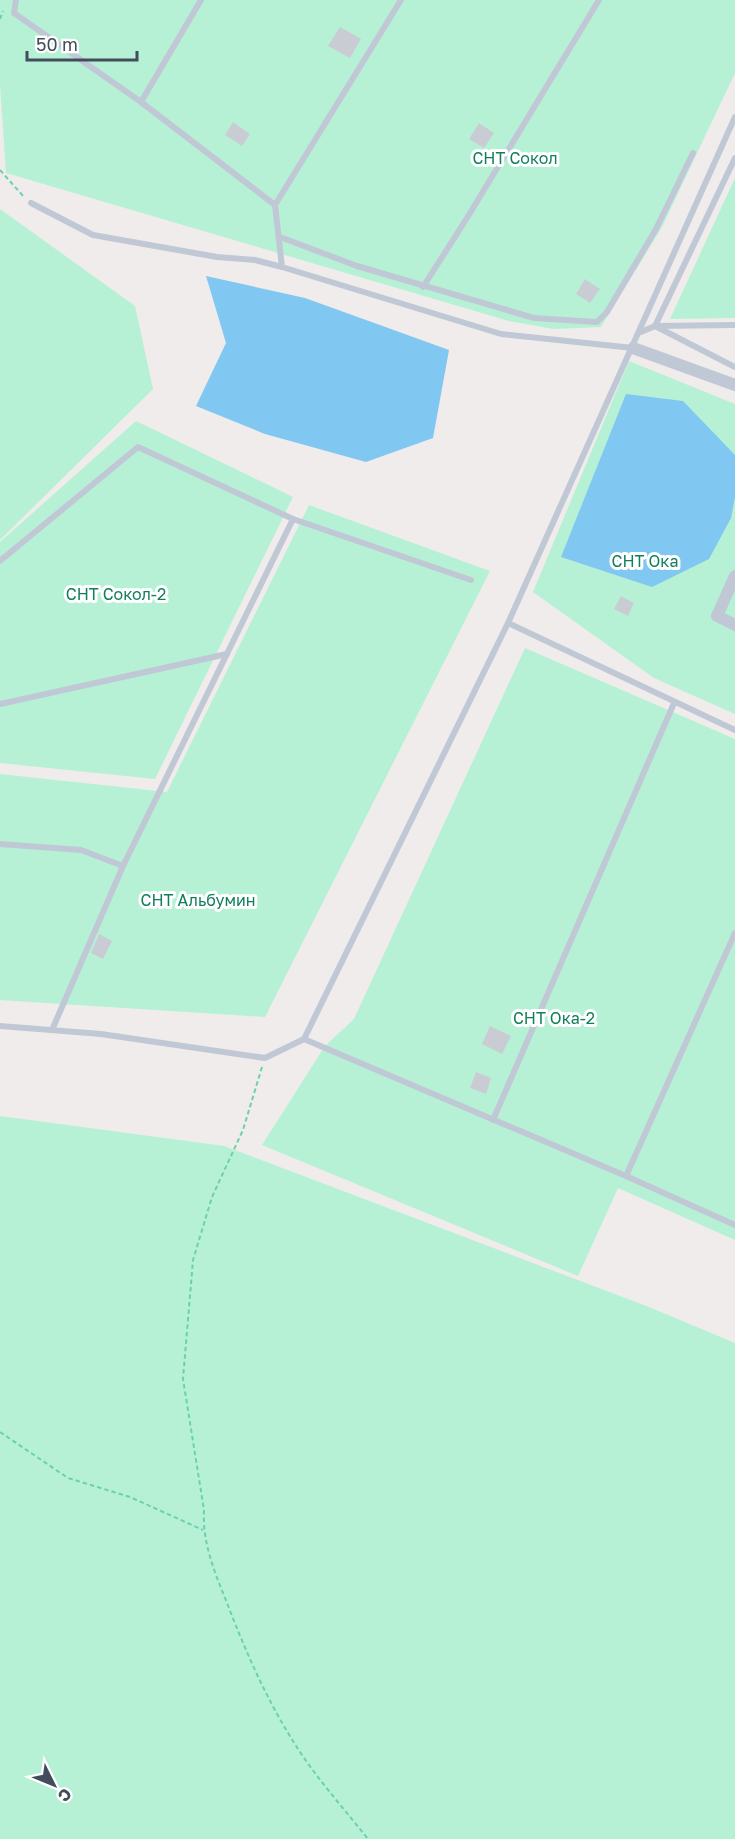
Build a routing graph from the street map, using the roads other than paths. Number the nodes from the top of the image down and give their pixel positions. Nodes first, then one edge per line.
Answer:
1 (16, 0) edge
2 (201, 0) edge
3 (401, 0) edge
4 (599, 0) edge
5 (141, 102) junction
6 (735, 117) edge
7 (693, 153) dead end
8 (735, 158) edge
9 (31, 203) road end
10 (275, 205) junction
11 (280, 237) junction
12 (282, 267) junction
13 (423, 286) junction
14 (655, 326) junction
15 (735, 326) edge
16 (640, 332) junction
17 (633, 348) junction
18 (735, 367) edge
19 (735, 385) edge
20 (293, 519) junction
21 (0, 561) edge
22 (735, 576) edge
23 (471, 579) dead end
24 (508, 623) junction
25 (735, 625) edge
26 (227, 654) junction
27 (674, 703) junction
28 (0, 704) edge
29 (735, 730) edge
30 (0, 844) edge
31 (123, 866) junction
32 (735, 933) edge
33 (0, 1026) edge
34 (52, 1030) junction
35 (304, 1039) junction
36 (493, 1120) junction
37 (626, 1176) junction
38 (735, 1225) edge

1 - 5 lane
2 - 5 lane
3 - 10 lane
4 - 13 lane
5 - 10 lane
6 - 16 lane
7 - 13 lane
8 - 14 lane
9 - 12 lane
10 - 11 lane
11 - 12 lane
11 - 13 lane
12 - 17 lane
14 - 15 lane
14 - 16 lane
14 - 18 lane
16 - 17 lane
17 - 19 street
17 - 24 lane
20 - 21 lane
20 - 23 lane
20 - 26 lane
22 - 25 street
24 - 27 lane
24 - 35 lane
26 - 28 lane
26 - 31 lane
27 - 29 lane
27 - 36 lane
30 - 31 lane
31 - 34 lane
32 - 37 lane
33 - 34 lane
34 - 35 lane
35 - 36 lane
36 - 37 lane
37 - 38 lane

